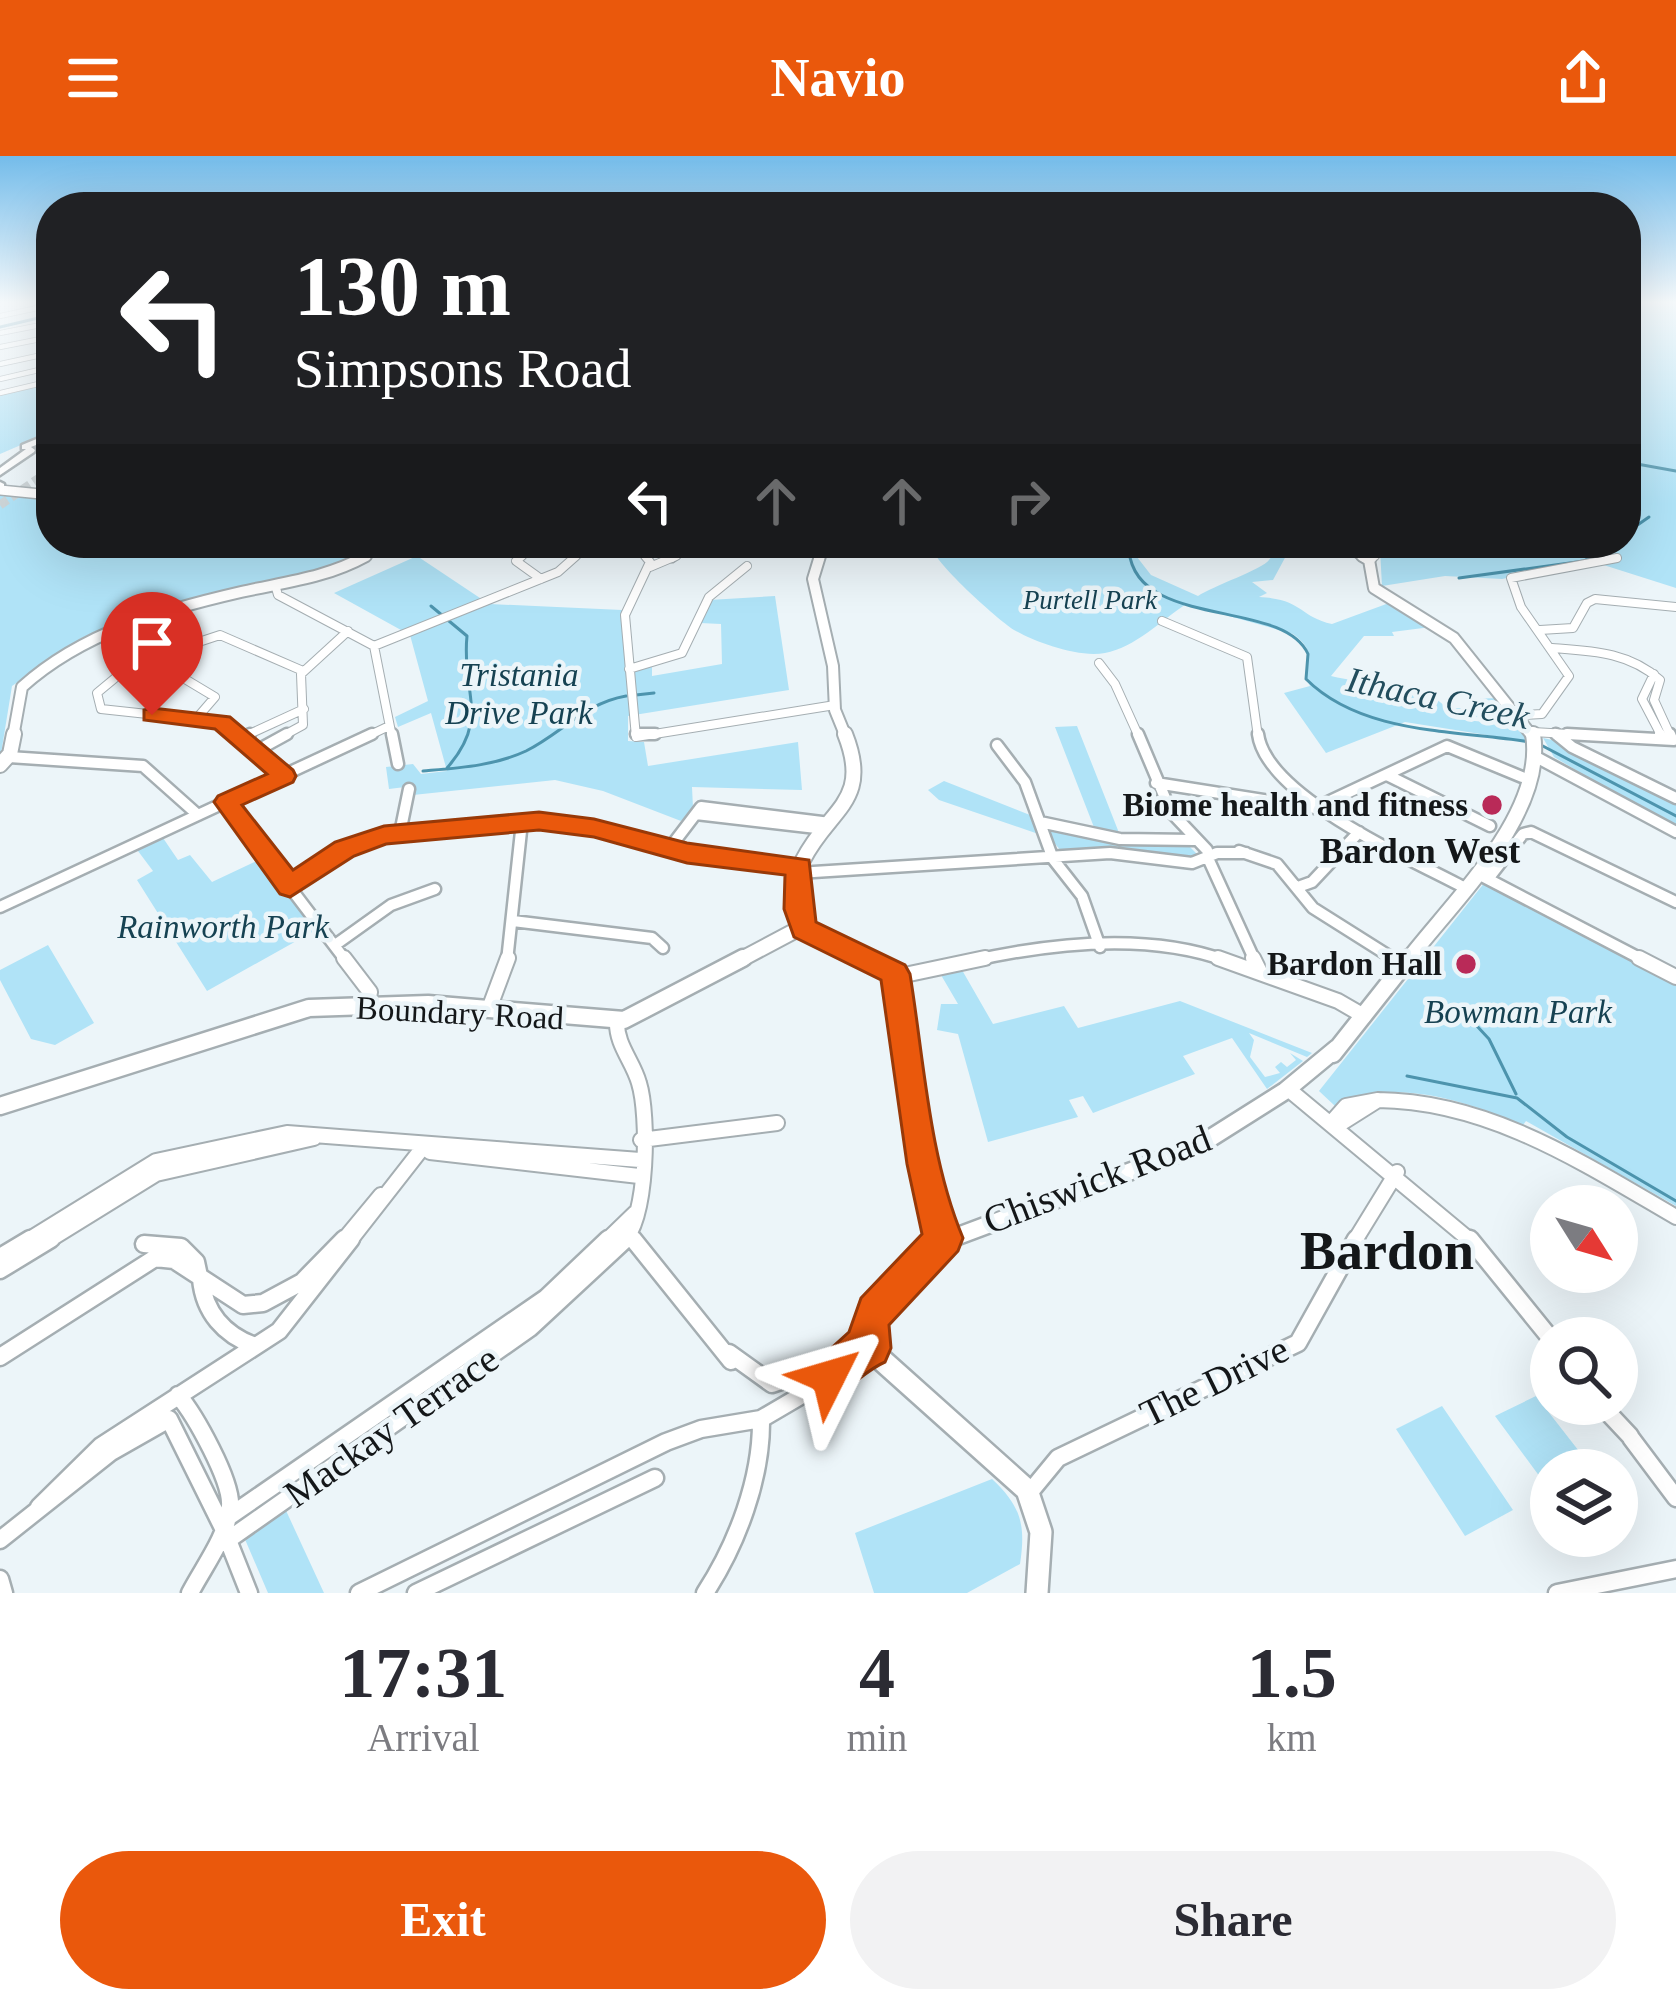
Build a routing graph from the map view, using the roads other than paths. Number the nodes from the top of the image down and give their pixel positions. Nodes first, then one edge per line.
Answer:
1 (36, 371) edge
2 (0, 379) edge
3 (36, 384) edge
4 (0, 393) edge
5 (36, 445) edge
6 (0, 463) edge
7 (0, 487) edge
8 (36, 493) edge
9 (360, 558) edge
10 (519, 558) edge
11 (574, 558) edge
12 (648, 558) edge
13 (673, 558) edge
14 (819, 558) edge
15 (1366, 558) edge
16 (1376, 558) edge
17 (1617, 558) dead end
18 (1369, 560) junction
19 (748, 566) dead end
20 (650, 567) junction
21 (541, 579) junction
22 (276, 588) junction
23 (1676, 609) edge
24 (1162, 622) dead end
25 (1540, 630) junction
26 (349, 631) junction
27 (374, 646) junction
28 (1552, 648) junction
29 (1100, 663) dead end
30 (629, 669) junction
31 (303, 671) junction
32 (185, 679) dead end
33 (835, 705) junction
34 (304, 709) junction
35 (1522, 715) junction
36 (196, 719) junction
37 (389, 725) junction
38 (1555, 733) junction
39 (241, 738) junction
40 (1670, 740) edge
41 (1537, 744) junction
42 (997, 745) dead end
43 (256, 751) junction
44 (4, 761) edge
45 (398, 764) dead end
46 (284, 776) junction
47 (1389, 776) junction
48 (1526, 778) junction
49 (1156, 782) junction
50 (409, 789) dead end
51 (1676, 799) edge
52 (226, 802) junction
53 (1316, 808) junction
54 (198, 815) junction
55 (522, 822) junction
56 (1040, 822) junction
57 (827, 826) junction
58 (1490, 826) dead end
59 (1359, 832) junction
60 (1676, 832) edge
61 (400, 833) junction
62 (1194, 840) junction
63 (669, 849) junction
64 (1052, 856) junction
65 (1203, 857) junction
66 (799, 870) junction
67 (1482, 876) junction
68 (290, 886) junction
69 (1298, 887) junction
70 (1465, 888) junction
71 (435, 889) dead end
72 (1676, 902) edge
73 (0, 907) edge
74 (513, 921) junction
75 (802, 927) junction
76 (335, 945) junction
77 (1100, 946) junction
78 (663, 948) dead end
79 (1404, 965) junction
80 (1260, 972) junction
81 (896, 977) junction
82 (1676, 977) edge
83 (367, 1006) junction
84 (489, 1010) junction
85 (1364, 1016) junction
86 (617, 1021) junction
87 (1295, 1089) junction
88 (0, 1106) edge
89 (1335, 1121) junction
90 (777, 1123) dead end
91 (317, 1137) junction
92 (641, 1140) junction
93 (424, 1146) junction
94 (639, 1168) junction
95 (1395, 1174) junction
96 (398, 1180) junction
97 (637, 1210) junction
98 (1676, 1217) edge
99 (630, 1235) junction
100 (944, 1238) junction
101 (144, 1244) dead end
102 (0, 1257) edge
103 (0, 1270) edge
104 (200, 1277) junction
105 (549, 1303) junction
106 (1534, 1317) edge
107 (712, 1339) junction
108 (255, 1346) junction
109 (871, 1348) junction
110 (0, 1357) edge
111 (731, 1361) dead end
112 (843, 1364) junction
113 (178, 1395) junction
114 (761, 1419) junction
115 (1620, 1425) edge
116 (655, 1478) dead end
117 (1030, 1492) junction
118 (1676, 1498) edge
119 (39, 1507) junction
120 (494, 1526) junction
121 (226, 1530) junction
122 (0, 1540) edge
123 (498, 1552) junction
124 (1676, 1569) edge
125 (0, 1579) edge
126 (4, 1593) edge
127 (190, 1593) edge
128 (249, 1593) edge
129 (359, 1593) edge
130 (416, 1593) edge
131 (705, 1593) edge
132 (1037, 1593) edge
133 (1557, 1593) edge

1 - 2 street
3 - 4 street
5 - 6 highway
7 - 8 main road
9 - 22 main road
10 - 21 street
11 - 21 street
12 - 20 street
13 - 20 street
14 - 33 main road
15 - 18 main road
16 - 18 street
17 - 25 street
18 - 35 main road
19 - 30 street
20 - 30 street
21 - 27 street
22 - 26 street
22 - 44 main road
23 - 25 street
24 - 53 street
25 - 28 street
26 - 27 street
26 - 31 street
27 - 37 street
28 - 35 street
28 - 40 street
29 - 49 street
30 - 33 street
31 - 34 street
31 - 36 street
32 - 36 street
33 - 57 main road
34 - 39 street
34 - 43 street
35 - 41 main road
36 - 39 street
37 - 45 street
37 - 46 street
38 - 40 street
38 - 41 street
38 - 51 street
39 - 43 street
41 - 48 main road, Chiswick Road
41 - 60 street
42 - 56 street
43 - 46 street
44 - 54 street
46 - 52 street
47 - 48 street
47 - 53 street
47 - 58 street
48 - 67 main road, Chiswick Road
49 - 53 street
49 - 62 street
50 - 61 street
52 - 54 street
52 - 68 street
53 - 59 street
54 - 73 street
55 - 61 street
55 - 63 street
55 - 74 street
56 - 62 street
56 - 64 street
57 - 63 street
57 - 66 main road
59 - 69 street
59 - 70 street
61 - 68 street
62 - 65 street
63 - 66 street
64 - 65 street
64 - 66 street
64 - 77 street
65 - 69 street
65 - 80 street
66 - 75 main road
67 - 70 main road, Chiswick Road
67 - 72 street
67 - 82 street
68 - 76 street
69 - 79 street
70 - 79 main road, Chiswick Road
71 - 76 street
74 - 78 street
74 - 84 street
75 - 81 main road
75 - 86 main road, Boundary Road
76 - 83 street
77 - 80 street
77 - 81 street
79 - 85 main road, Chiswick Road
80 - 85 street
81 - 100 main road
83 - 84 main road, Boundary Road
83 - 88 main road, Boundary Road
84 - 86 main road, Boundary Road
85 - 87 main road, Chiswick Road
86 - 92 street
87 - 89 street
87 - 100 main road, Chiswick Road
89 - 95 street
89 - 98 street
90 - 92 street
91 - 93 street
91 - 102 street
91 - 103 street
92 - 94 street
93 - 94 street
93 - 96 street
94 - 97 street
95 - 106 street
95 - 117 street, The Drive
96 - 104 street
96 - 108 street
97 - 99 street
97 - 105 street, Mackay Terrace
99 - 105 street, Mackay Terrace
99 - 107 street
100 - 109 main road
101 - 104 street
104 - 108 street
104 - 110 street
105 - 121 street, Mackay Terrace
107 - 111 street
107 - 112 street
108 - 113 street
109 - 112 street
109 - 117 main road
112 - 114 street
113 - 119 street
113 - 121 street
114 - 120 street
114 - 131 street
115 - 118 street
116 - 123 street
117 - 132 main road
119 - 121 street
119 - 122 street
120 - 123 street
120 - 129 street
121 - 127 street
121 - 128 street
123 - 130 street
124 - 133 street
125 - 126 street

